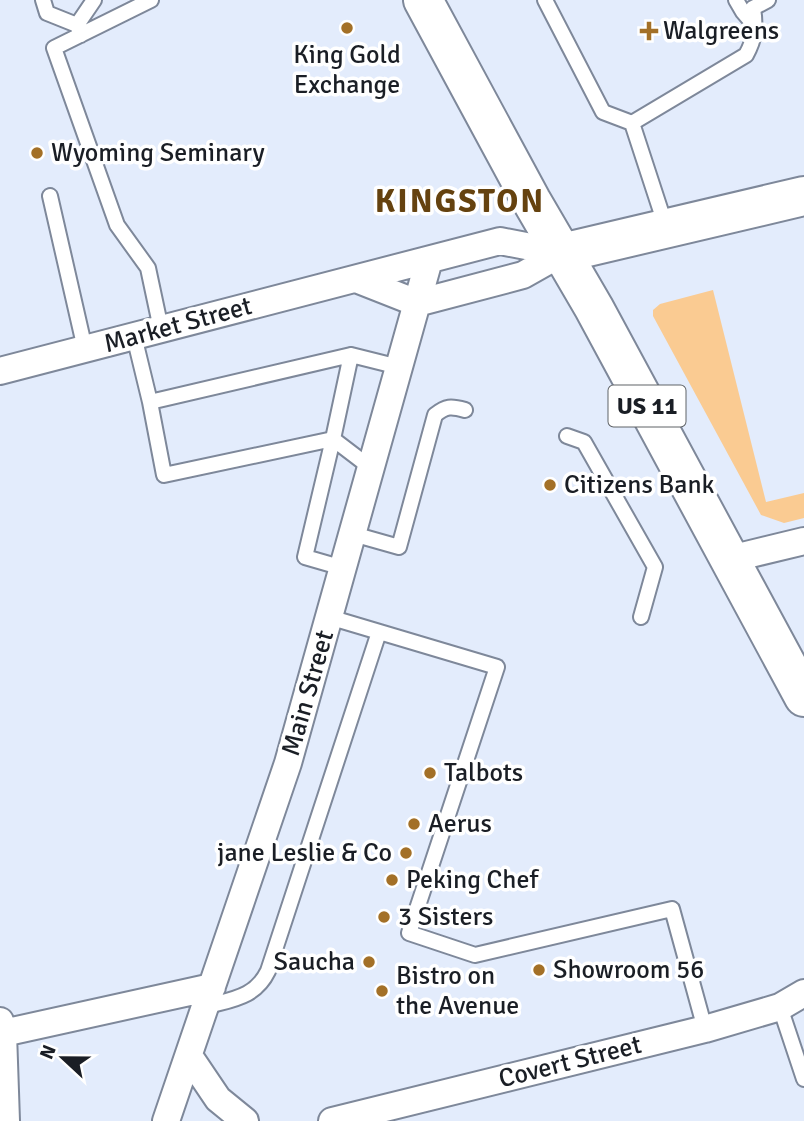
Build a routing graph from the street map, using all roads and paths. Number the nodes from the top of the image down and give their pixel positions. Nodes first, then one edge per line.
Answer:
1 (43, 0) edge
2 (94, 0) edge
3 (151, 0) edge
4 (423, 0) edge
5 (545, 0) edge
6 (736, 0) edge
7 (768, 0) edge
8 (751, 4) edge
9 (755, 26) junction
10 (79, 30) junction
11 (632, 123) junction
12 (50, 196) dead end
13 (804, 196) edge
14 (667, 228) junction
15 (562, 253) junction
16 (429, 260) junction
17 (356, 279) junction
18 (417, 303) junction
19 (161, 329) junction
20 (134, 336) junction
21 (85, 349) junction
22 (351, 355) junction
23 (399, 367) junction
24 (0, 371) edge
25 (150, 402) junction
26 (465, 410) dead end
27 (567, 436) dead end
28 (333, 439) junction
29 (371, 468) junction
30 (353, 534) junction
31 (804, 541) edge
32 (730, 559) junction
33 (343, 568) junction
34 (329, 617) junction
35 (641, 617) dead end
36 (379, 632) junction
37 (804, 696) edge
38 (804, 993) edge
39 (209, 997) junction
40 (780, 1007) junction
41 (1, 1027) edge
42 (705, 1029) junction
43 (188, 1056) junction
44 (804, 1079) edge
45 (6, 1121) edge
46 (166, 1121) edge
47 (245, 1121) edge
48 (332, 1121) edge

1 - 10 lane
2 - 10 lane
3 - 10 lane
4 - 15 main road, US 11
5 - 11 lane
6 - 9 lane
7 - 8 lane
8 - 9 lane
9 - 11 lane
10 - 19 lane
11 - 14 lane
12 - 21 lane
13 - 14 main road, Market Street
14 - 15 main road, Market Street
15 - 16 street, Market Street
15 - 18 street, Market Street
15 - 32 main road, US 11
16 - 17 street, Market Street
16 - 18 street, Main Street
17 - 18 street
17 - 19 street, Market Street
18 - 23 street, Main Street
19 - 20 street, Market Street
20 - 21 street, Market Street
20 - 25 lane
21 - 24 street, Market Street
22 - 23 lane
22 - 25 lane
22 - 28 lane
23 - 29 street, Main Street
25 - 28 lane
26 - 30 lane
27 - 35 lane
28 - 29 lane
28 - 33 lane
29 - 30 street, Main Street
30 - 33 street, Main Street
31 - 32 street
32 - 37 main road, US 11
33 - 34 street, Main Street
34 - 36 lane
34 - 39 street, Main Street
36 - 39 lane
36 - 42 lane
38 - 40 street, Covert Street
39 - 41 street
39 - 43 street, Main Street
40 - 42 street, Covert Street
40 - 44 lane
41 - 45 street
42 - 48 street, Covert Street
43 - 46 street, Main Street
43 - 47 street

